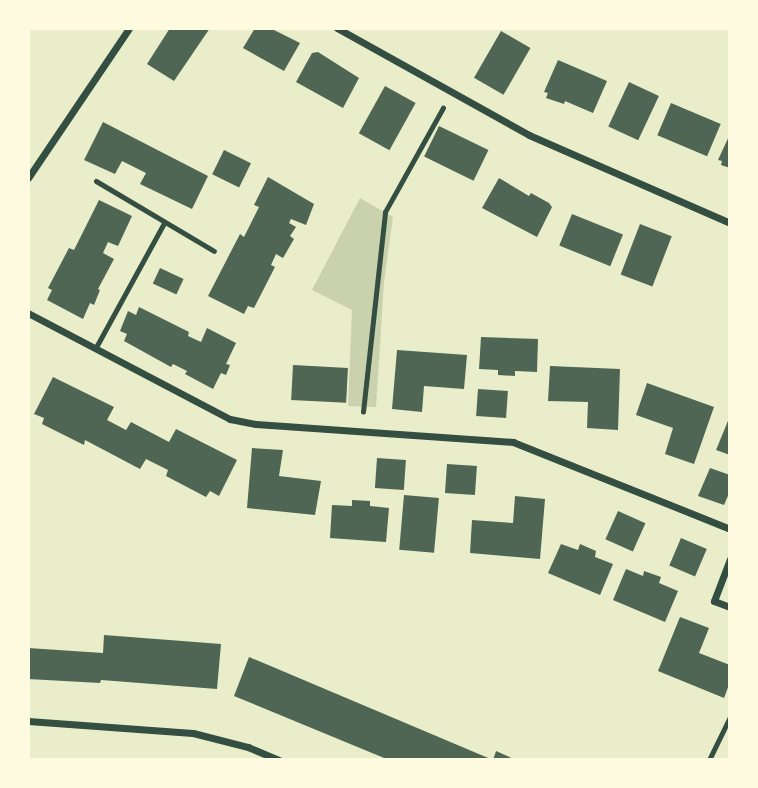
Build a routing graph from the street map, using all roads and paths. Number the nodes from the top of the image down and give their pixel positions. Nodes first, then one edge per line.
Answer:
1 (129, 28) edge
2 (337, 28) edge
3 (452, 93) junction
4 (28, 178) edge
5 (96, 181) dead end
6 (164, 223) junction
7 (730, 223) edge
8 (214, 251) dead end
9 (28, 313) edge
10 (95, 349) junction
11 (362, 431) junction
12 (730, 529) edge
13 (730, 559) edge
14 (730, 607) edge
15 (730, 717) edge
16 (28, 721) edge
17 (279, 760) edge
18 (709, 760) edge

1 - 4 street
2 - 3 street
3 - 7 street
3 - 11 path
5 - 6 lane
6 - 8 lane
6 - 10 lane
9 - 10 street
10 - 11 street
11 - 12 street
13 - 14 street
15 - 18 path
16 - 17 street

